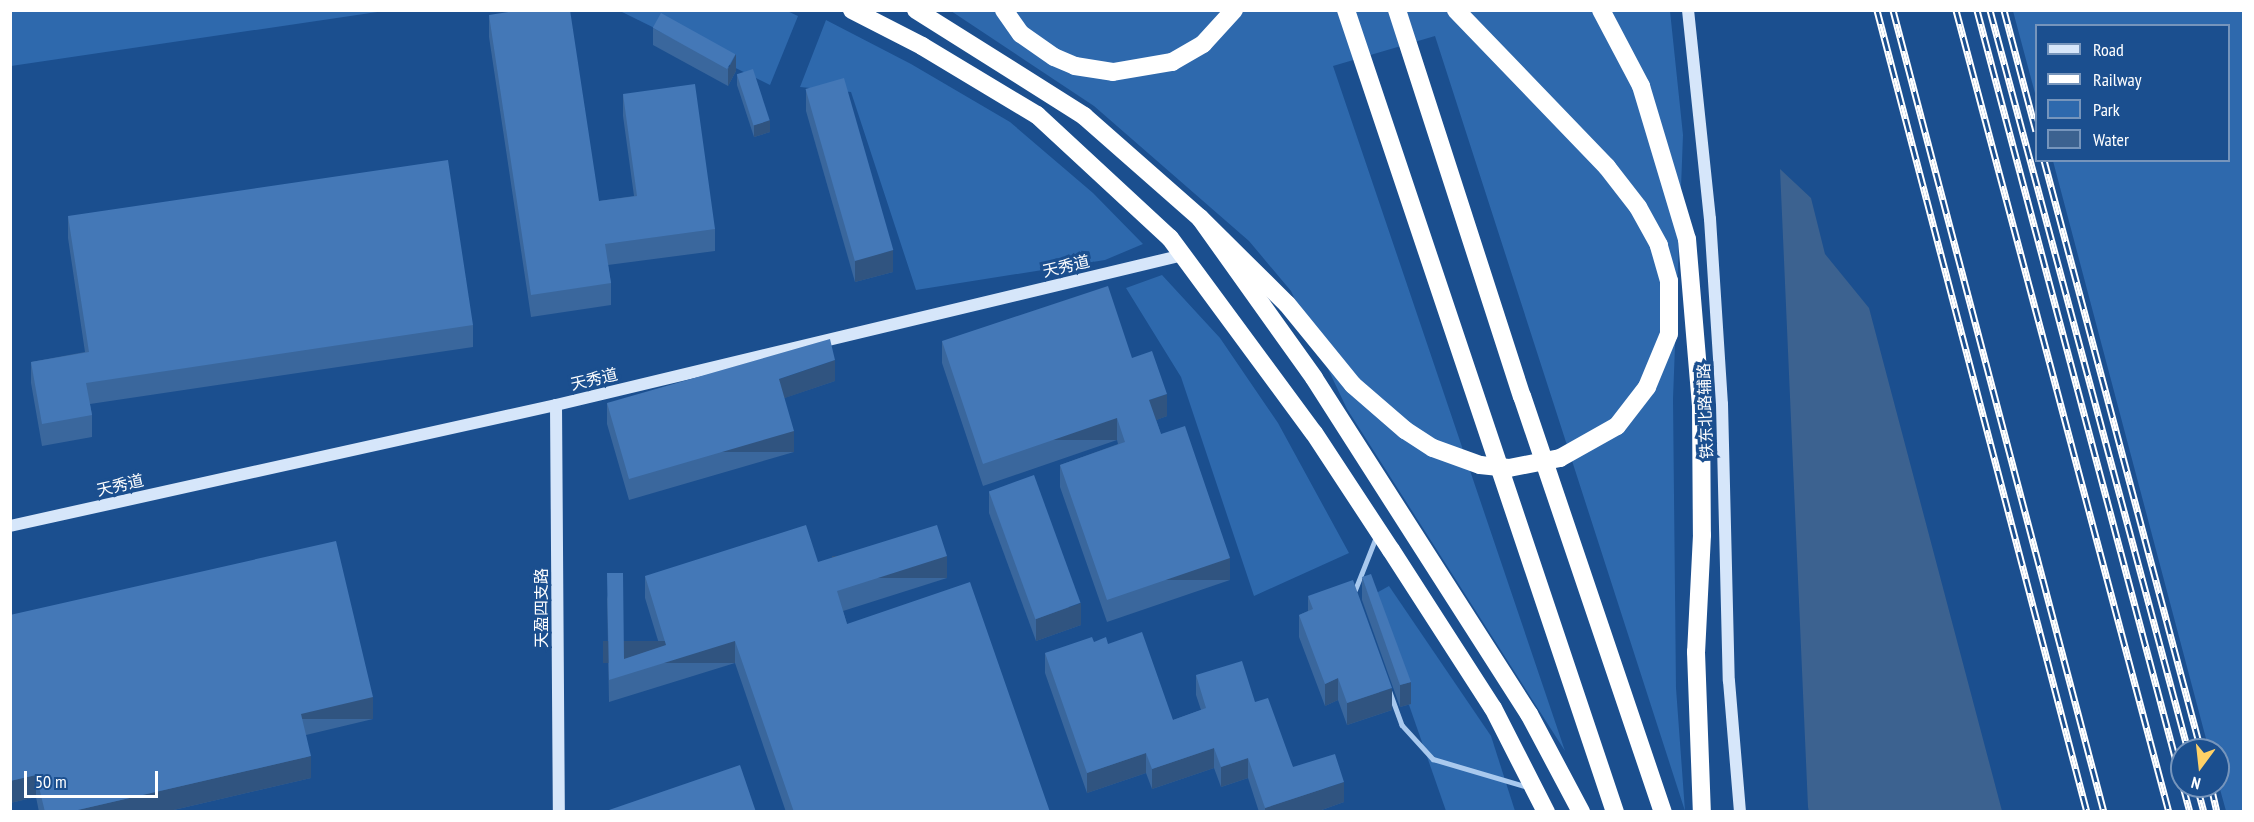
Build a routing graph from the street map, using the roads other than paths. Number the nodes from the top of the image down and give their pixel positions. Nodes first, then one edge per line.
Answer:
1 (852, 10) edge
2 (916, 10) edge
3 (1005, 10) edge
4 (1234, 10) edge
5 (1346, 10) edge
6 (1397, 10) edge
7 (1456, 10) edge
8 (1601, 10) edge
9 (1688, 10) edge
10 (1200, 218) junction
11 (1182, 255) junction
12 (556, 405) junction
13 (10, 526) edge
14 (1378, 532) junction
15 (1355, 594) edge
16 (1386, 681) edge
17 (1537, 790) junction
18 (559, 812) edge
19 (1546, 812) edge
20 (1581, 812) edge
21 (1615, 812) edge
22 (1663, 812) edge
23 (1702, 812) edge
24 (1740, 812) edge

1 - 11 highway
2 - 10 highway
3 - 4 highway
5 - 21 highway
6 - 22 highway
7 - 10 highway, bridge
8 - 23 highway
9 - 24 street, 铁东北路辅路
10 - 20 highway, bridge
11 - 12 street, 天秀道
11 - 14 highway
12 - 13 street, 天秀道
12 - 18 street, 天盈四支路
14 - 15 lane
14 - 17 highway
16 - 17 lane
17 - 19 highway

